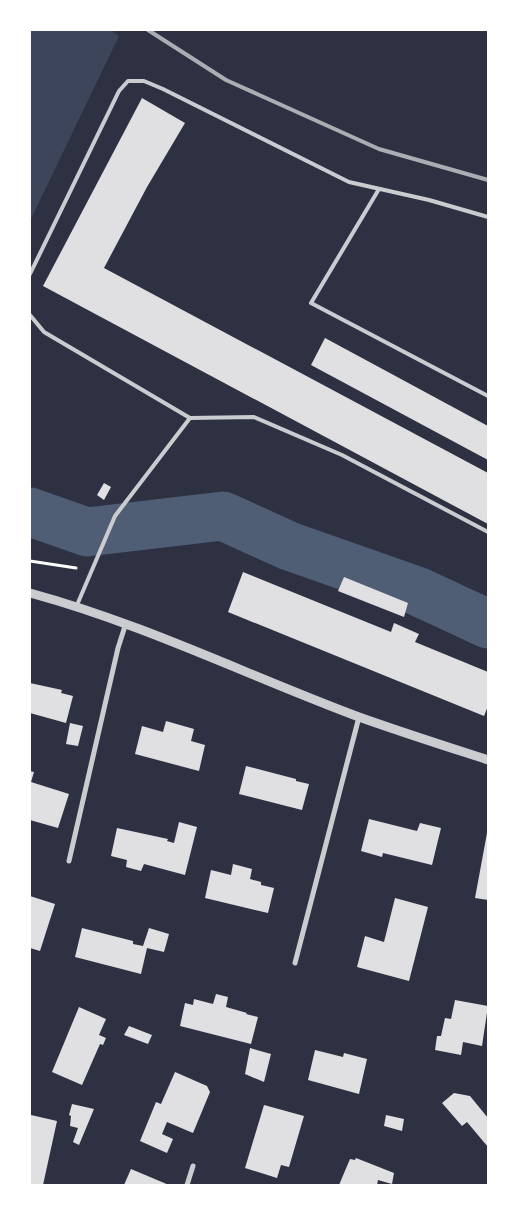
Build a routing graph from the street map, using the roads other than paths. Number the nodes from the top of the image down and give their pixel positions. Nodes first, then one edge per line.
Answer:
1 (379, 189) junction
2 (488, 217) edge
3 (30, 274) edge
4 (30, 315) edge
5 (488, 396) edge
6 (190, 418) junction
7 (488, 532) edge
8 (30, 593) edge
9 (77, 606) junction
10 (126, 623) junction
11 (359, 717) junction
12 (488, 760) edge
13 (69, 861) dead end
14 (295, 963) dead end
15 (193, 1166) dead end
16 (187, 1185) edge

1 - 2 lane
1 - 3 lane
1 - 5 lane
4 - 6 lane
6 - 7 lane
6 - 9 lane
8 - 9 street
9 - 10 street
10 - 11 street
10 - 13 street
11 - 12 street
11 - 14 street
15 - 16 street

